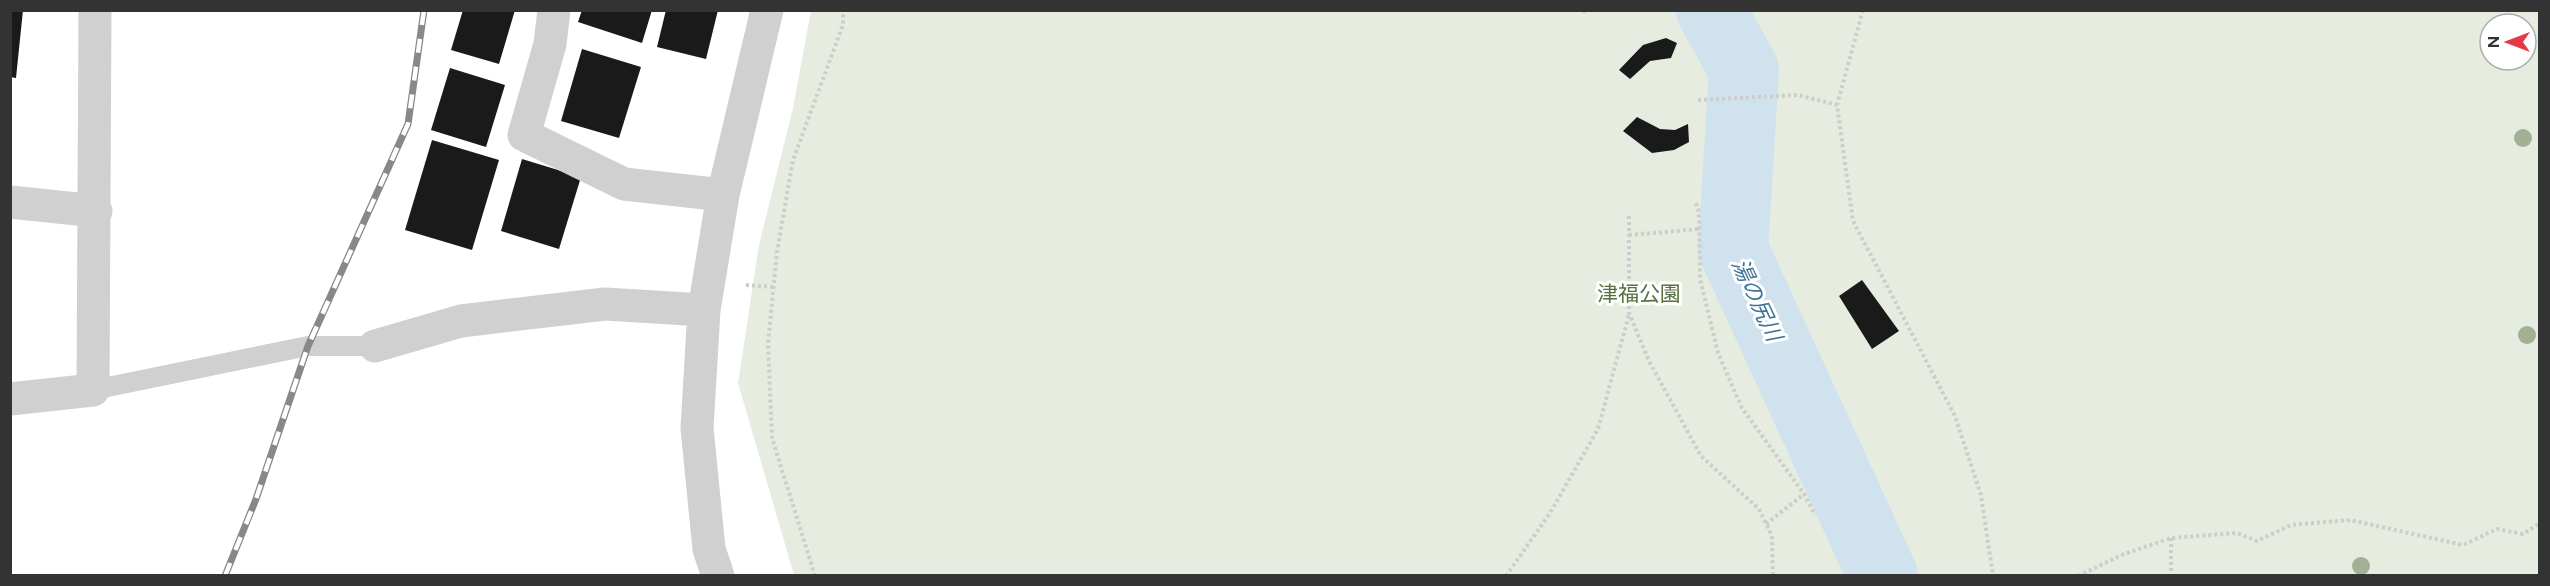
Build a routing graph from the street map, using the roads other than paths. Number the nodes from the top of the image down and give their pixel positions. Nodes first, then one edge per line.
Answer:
1 (95, 10) edge
2 (554, 10) edge
3 (767, 10) edge
4 (723, 195) junction
5 (10, 202) edge
6 (96, 211) junction
7 (704, 310) junction
8 (375, 345) joint
9 (93, 390) junction
10 (10, 399) edge
11 (718, 576) edge

1 - 6 street
2 - 4 street
3 - 4 street
4 - 7 street
5 - 6 street
6 - 9 street
7 - 8 street
7 - 11 street
8 - 9 lane
9 - 10 street

